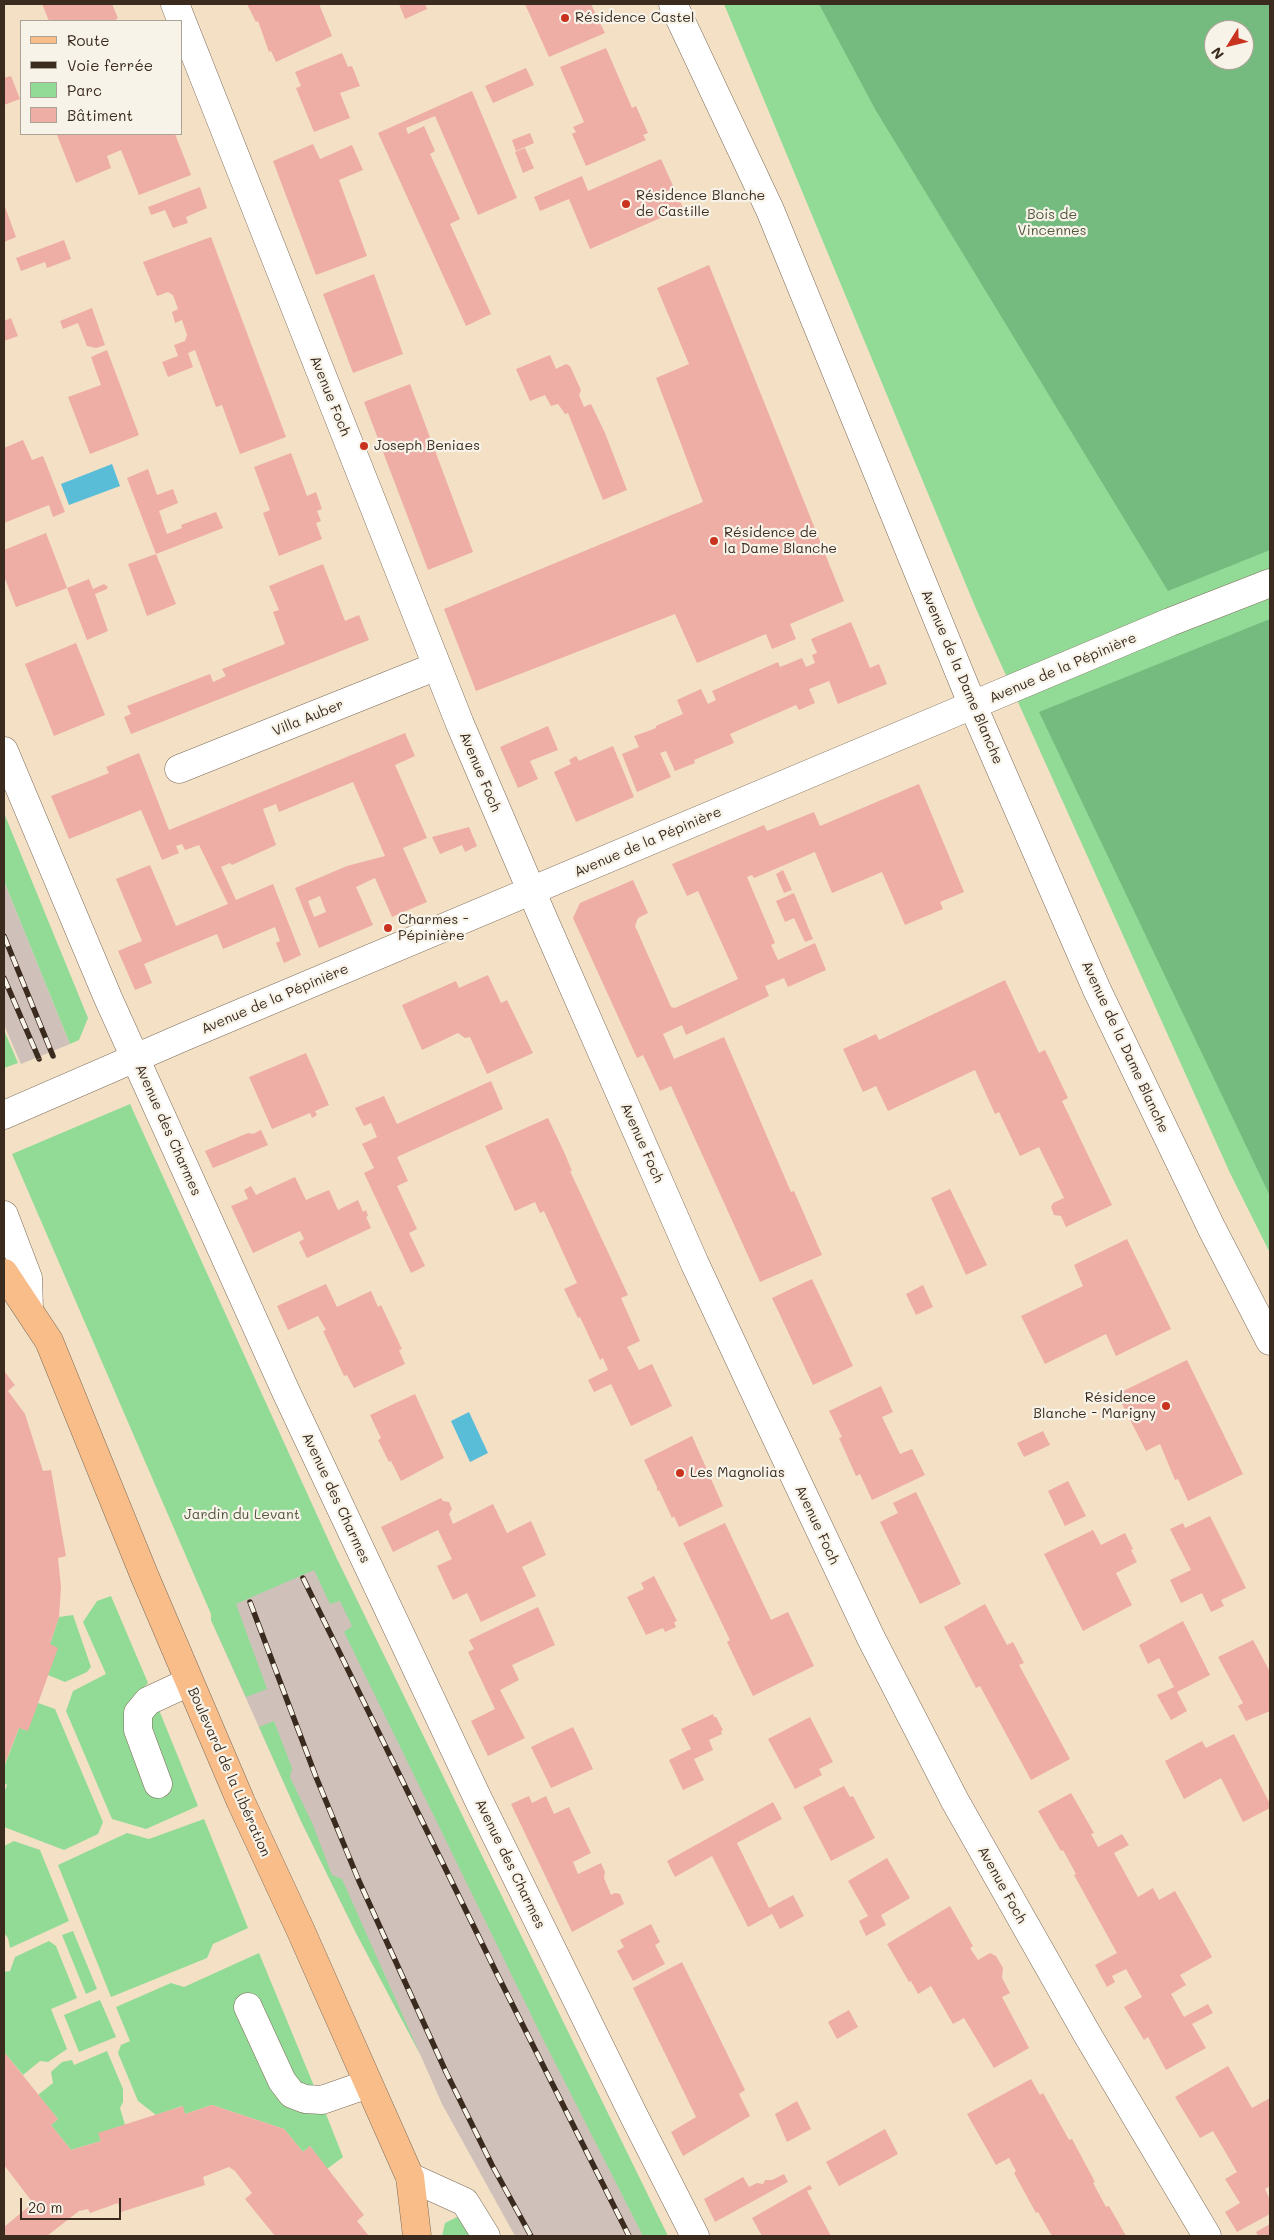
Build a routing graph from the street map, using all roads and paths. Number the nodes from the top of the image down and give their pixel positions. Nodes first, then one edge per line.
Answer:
1 (174, 4) edge
2 (673, 4) edge
3 (180, 20) edge
4 (182, 24) edge
5 (1270, 583) edge
6 (437, 666) junction
7 (973, 706) junction
8 (4, 751) edge
9 (179, 769) dead end
10 (531, 891) junction
11 (135, 1058) junction
12 (16, 1109) edge
13 (4, 1216) edge
14 (4, 1273) edge
15 (29, 1310) junction
16 (1270, 1341) edge
17 (189, 1682) junction
18 (158, 1784) dead end
19 (248, 2007) dead end
20 (368, 2084) junction
21 (410, 2177) junction
22 (694, 2235) edge
23 (417, 2236) edge
24 (486, 2236) edge
25 (1207, 2236) edge

1 - 3 street, Avenue Foch
2 - 7 street, Avenue de la Dame Blanche
4 - 6 street, Avenue Foch
5 - 7 street, Avenue de la Pépinière
6 - 9 street, Villa Auber
6 - 10 street, Avenue Foch
7 - 10 street, Avenue de la Pépinière
7 - 16 street, Avenue de la Dame Blanche
8 - 11 street, Avenue des Charmes
10 - 11 street, Avenue de la Pépinière
10 - 25 street, Avenue Foch
11 - 12 street, Avenue de la Pépinière
11 - 22 street, Avenue des Charmes
13 - 15 street, Boulevard de la Libération
14 - 15 main road, Boulevard de la Libération
15 - 17 main road, Boulevard de la Libération
17 - 18 street
17 - 20 main road, Boulevard de la Libération
19 - 20 street
20 - 21 main road, Boulevard de la Libération
21 - 23 main road, Boulevard de la Libération
21 - 24 street

